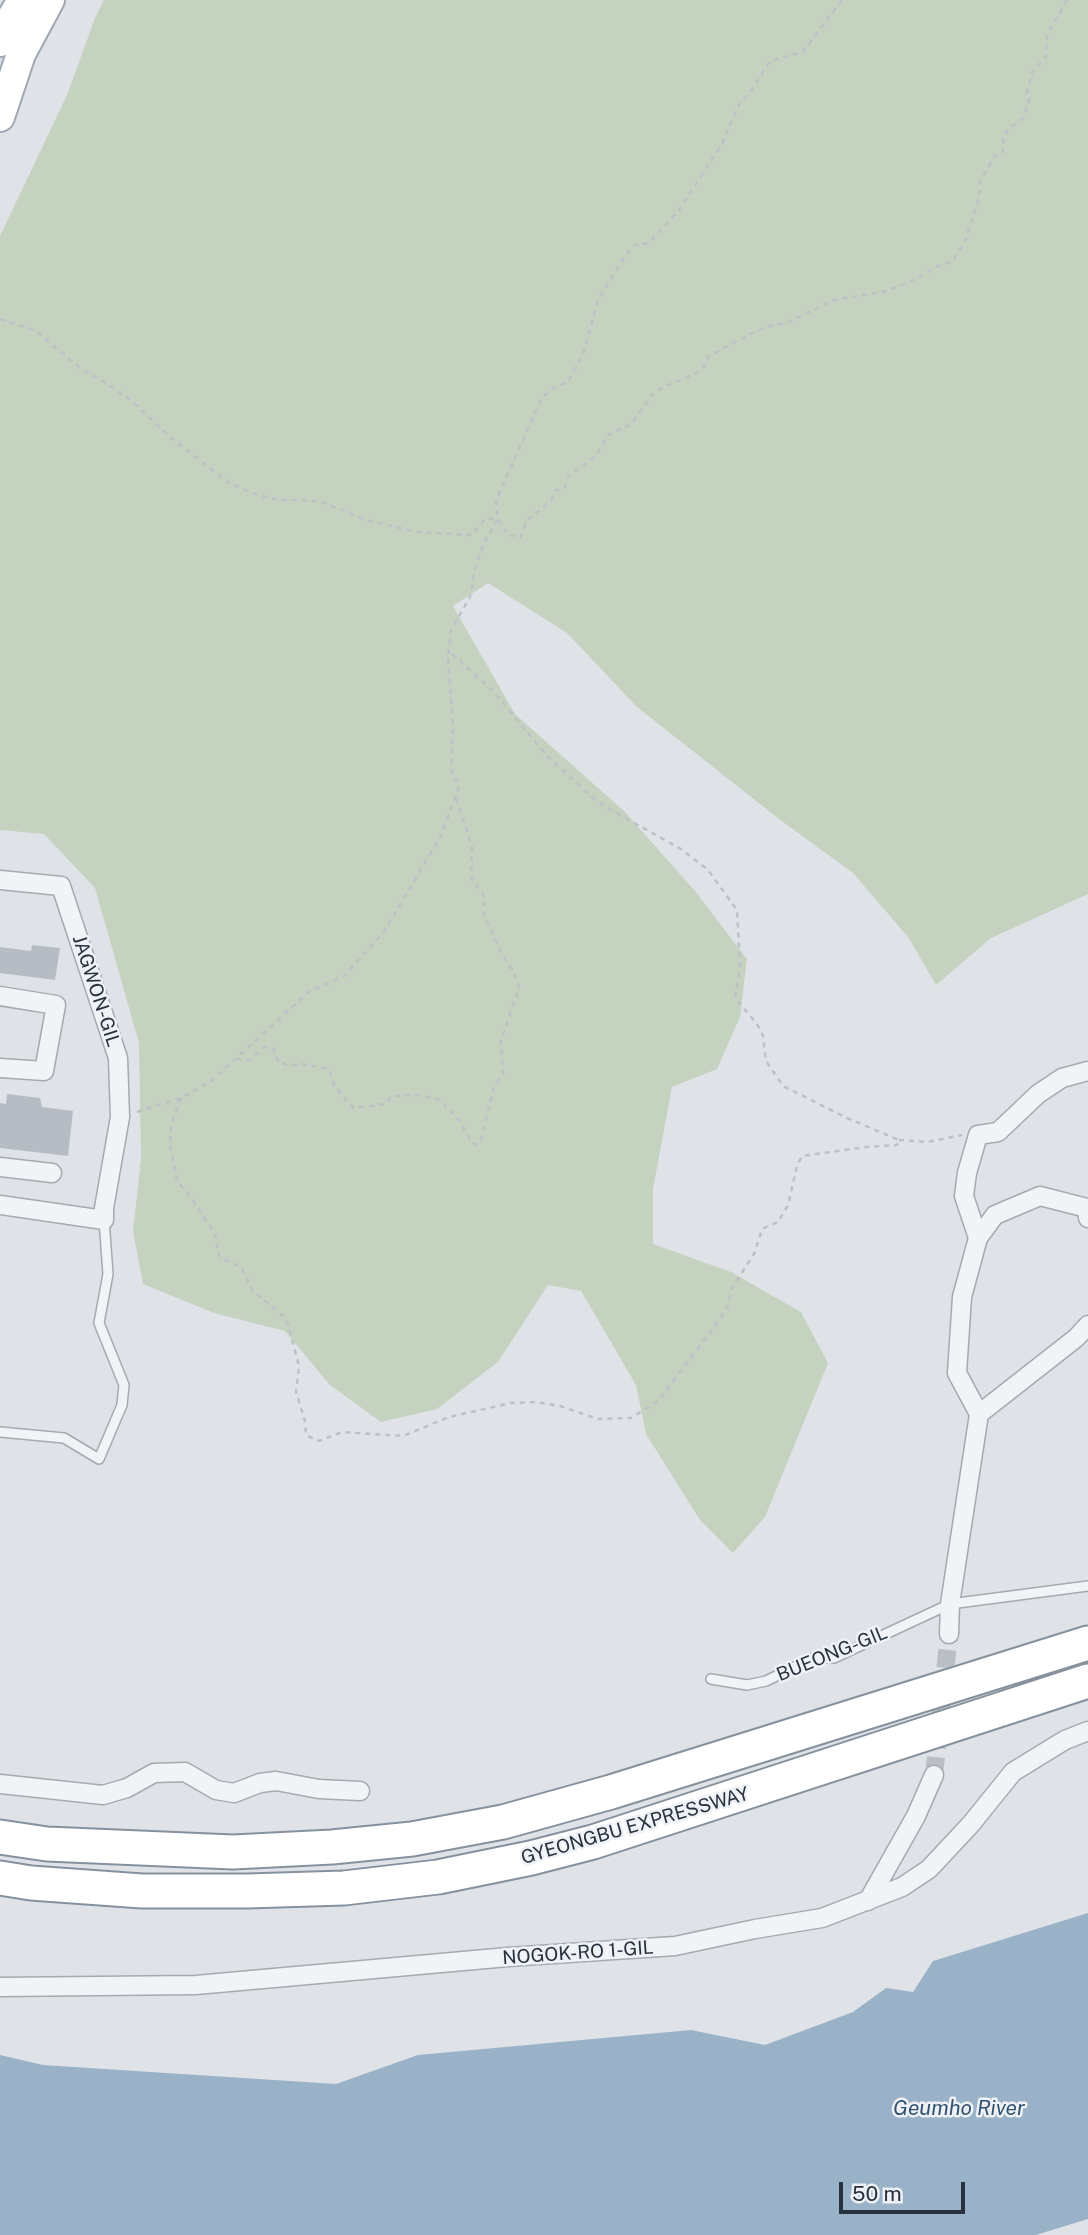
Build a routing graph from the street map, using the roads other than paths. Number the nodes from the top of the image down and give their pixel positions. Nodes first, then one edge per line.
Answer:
1 (22, 0) edge
2 (50, 0) edge
3 (0, 42) edge
4 (0, 117) edge
5 (0, 880) edge
6 (0, 996) edge
7 (0, 1068) edge
8 (1088, 1070) edge
9 (0, 1167) edge
10 (52, 1173) dead end
11 (0, 1205) edge
12 (1088, 1217) edge
13 (104, 1220) junction
14 (978, 1238) junction
15 (1088, 1325) edge
16 (979, 1414) junction
17 (0, 1432) edge
18 (1088, 1586) edge
19 (950, 1604) junction
20 (949, 1634) tunnel mouth
21 (1088, 1643) edge
22 (710, 1679) dead end
23 (1088, 1681) edge
24 (1088, 1731) edge
25 (934, 1775) tunnel mouth
26 (0, 1784) edge
27 (360, 1791) dead end
28 (0, 1837) edge
29 (0, 1878) edge
30 (868, 1900) junction
31 (0, 1987) edge

1 - 3 main road
2 - 4 main road
5 - 13 street, JAGWON-GIL
6 - 7 street
8 - 14 street
9 - 10 street
11 - 13 street
12 - 14 street
13 - 17 lane
14 - 16 street
15 - 16 street
16 - 19 street
18 - 19 lane, BUEONG-GIL
19 - 20 street
19 - 22 lane, BUEONG-GIL
21 - 28 highway, GYEONGBU EXPRESSWAY
23 - 29 highway, GYEONGBU EXPRESSWAY
24 - 30 street, NOGOK-RO 1-GIL
25 - 30 street
26 - 27 street
30 - 31 street, NOGOK-RO 1-GIL

